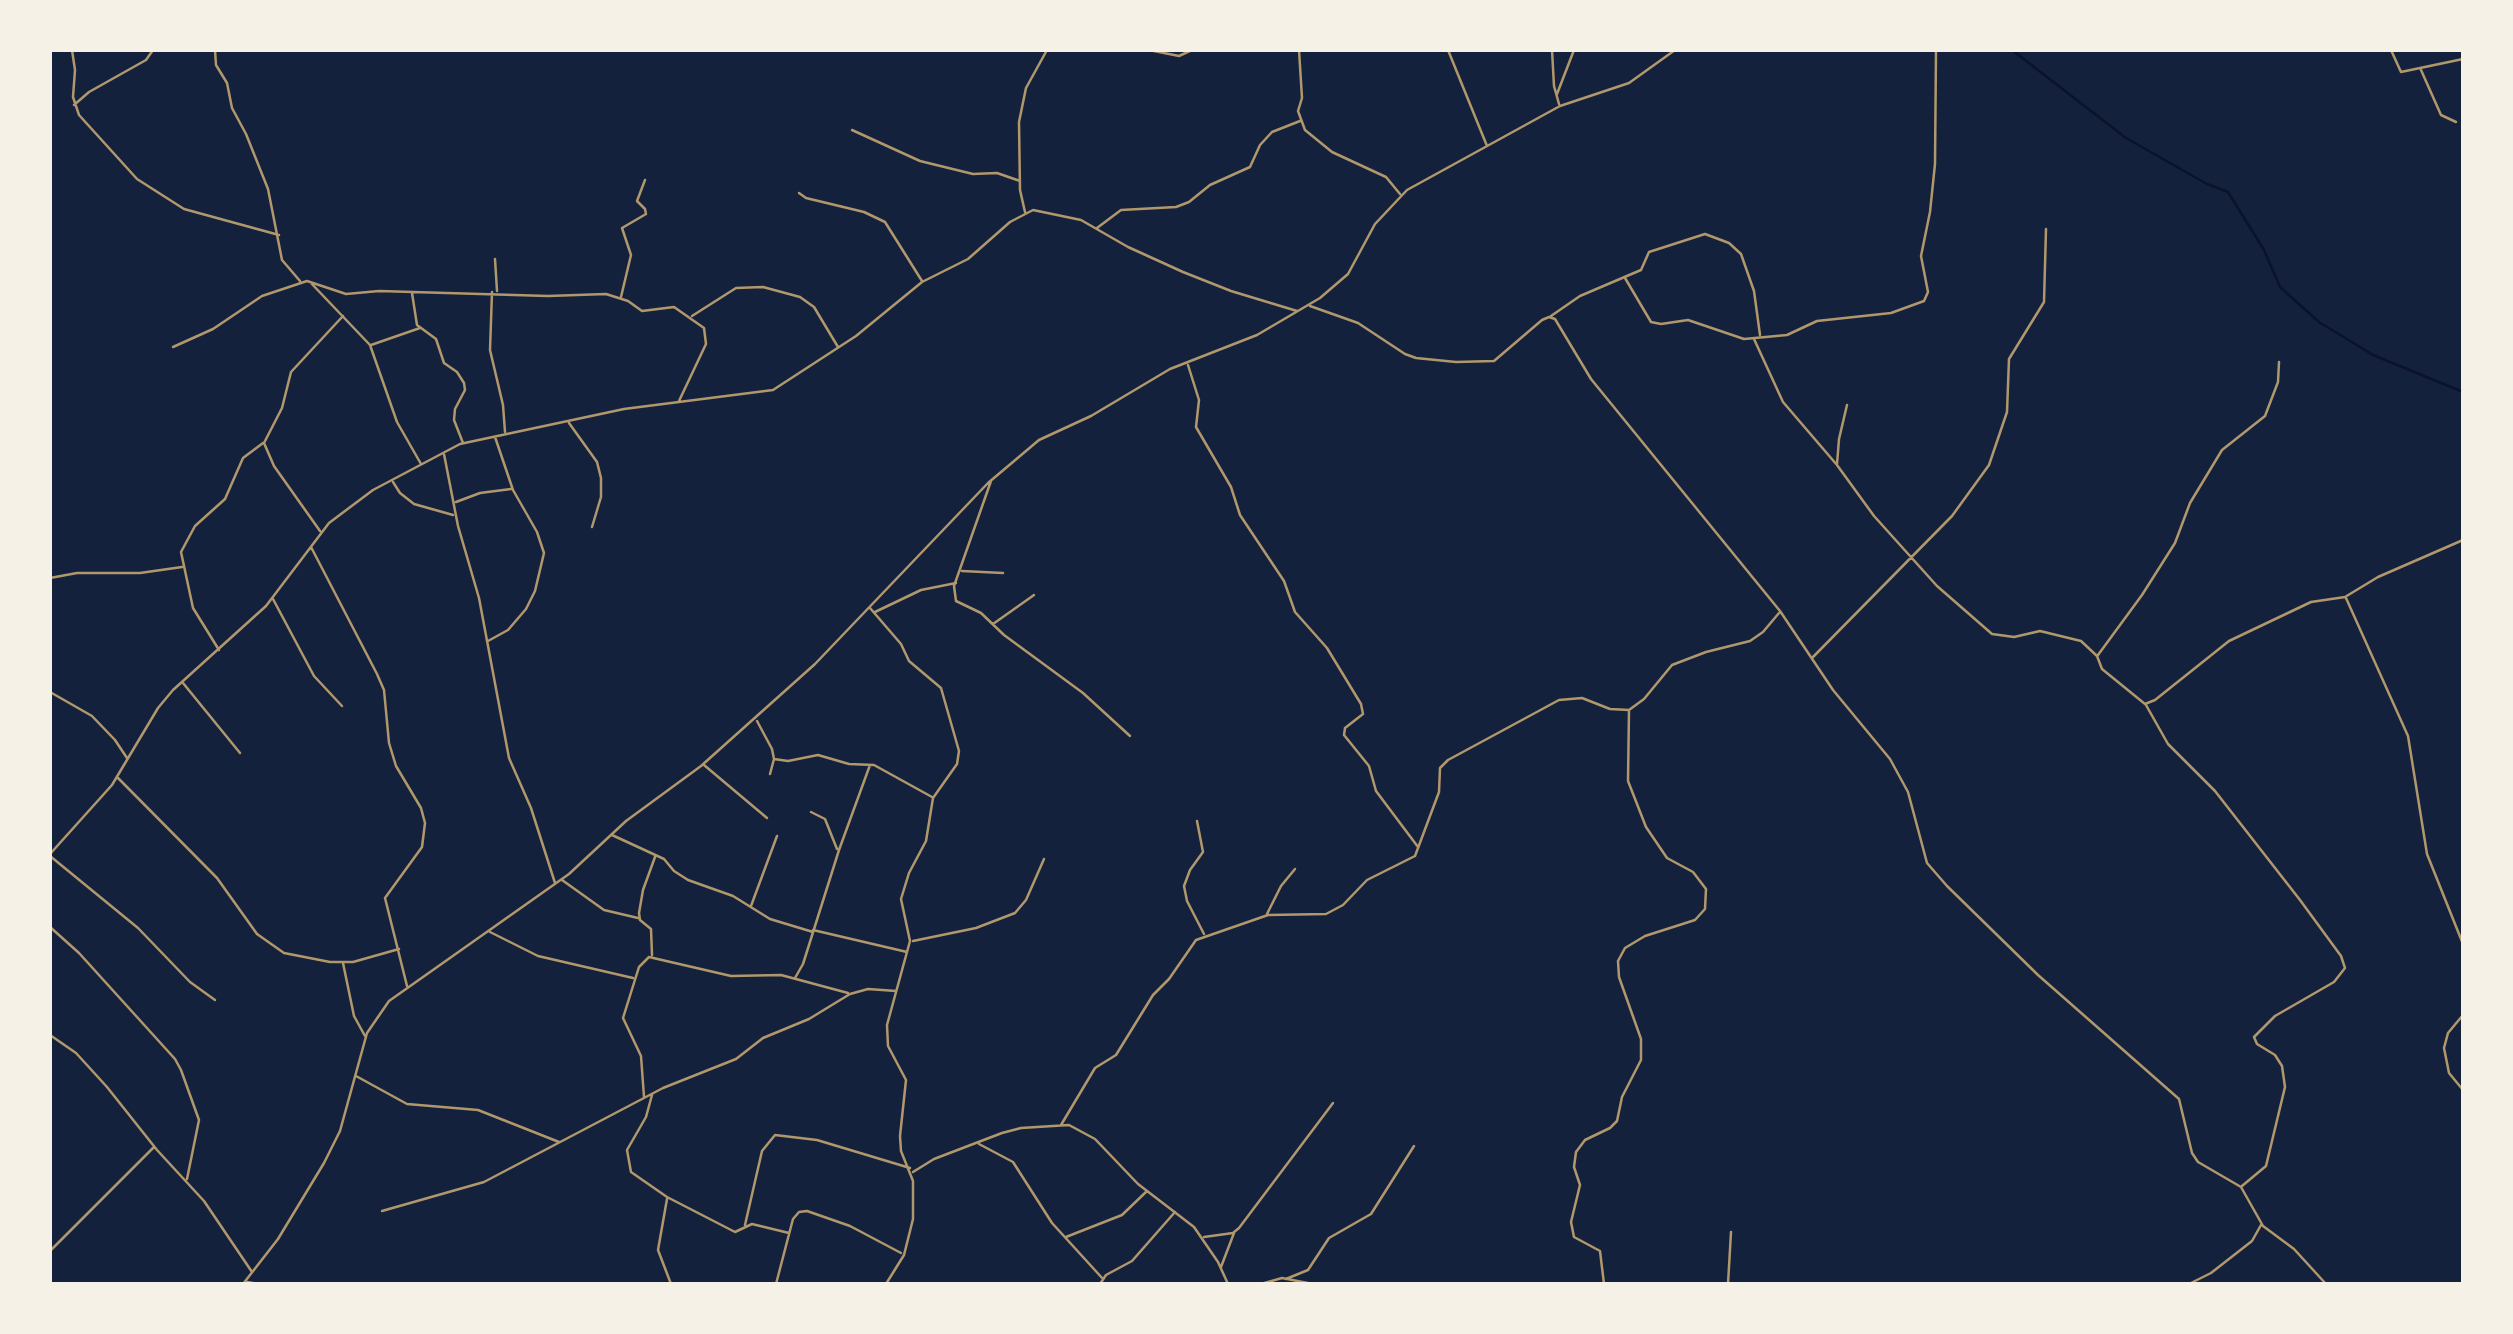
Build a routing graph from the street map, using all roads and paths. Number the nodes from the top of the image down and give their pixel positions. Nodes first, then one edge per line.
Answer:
1 (72, 50) edge
2 (152, 50) edge
3 (214, 50) edge
4 (1047, 50) edge
5 (1149, 50) edge
6 (1192, 50) edge
7 (1300, 50) edge
8 (1448, 50) edge
9 (1552, 50) edge
10 (1574, 50) edge
11 (1675, 50) edge
12 (1936, 50) edge
13 (2392, 50) edge
14 (1038, 51) edge
15 (1044, 56) junction
16 (2463, 58) edge
17 (2420, 68) junction
18 (1556, 95) junction
19 (74, 105) junction
20 (1560, 106) junction
21 (1300, 121) junction
22 (2456, 122) dead end
23 (852, 130) dead end
24 (1487, 146) junction
25 (645, 180) dead end
26 (1020, 181) junction
27 (798, 193) dead end
28 (1401, 195) junction
29 (1025, 213) junction
30 (1096, 228) junction
31 (2046, 229) dead end
32 (279, 235) junction
33 (494, 260) dead end
34 (1625, 278) junction
35 (302, 282) junction
36 (310, 282) junction
37 (922, 282) junction
38 (412, 292) junction
39 (494, 292) junction
40 (620, 298) junction
41 (1309, 305) junction
42 (1298, 312) junction
43 (343, 316) junction
44 (692, 317) junction
45 (1550, 317) junction
46 (420, 328) junction
47 (1760, 337) junction
48 (1754, 339) junction
49 (370, 345) junction
50 (173, 346) dead end
51 (839, 348) junction
52 (2278, 362) dead end
53 (1187, 363) junction
54 (679, 402) junction
55 (1848, 405) dead end
56 (568, 422) junction
57 (505, 434) junction
58 (495, 435) junction
59 (264, 442) junction
60 (463, 443) junction
61 (444, 452) junction
62 (422, 465) junction
63 (1837, 466) junction
64 (992, 480) junction
65 (392, 481) junction
66 (512, 489) junction
67 (454, 502) junction
68 (456, 516) junction
69 (592, 528) dead end
70 (321, 532) junction
71 (2463, 540) edge
72 (311, 546) junction
73 (1909, 557) junction
74 (183, 567) junction
75 (961, 572) junction
76 (1003, 573) dead end
77 (50, 578) edge
78 (956, 583) junction
79 (1034, 595) dead end
80 (2345, 597) junction
81 (272, 599) junction
82 (869, 606) junction
83 (1780, 611) junction
84 (873, 613) junction
85 (992, 625) junction
86 (488, 642) junction
87 (219, 650) junction
88 (2097, 656) junction
89 (1812, 658) junction
90 (182, 682) junction
91 (50, 692) edge
92 (2145, 704) junction
93 (342, 706) dead end
94 (1628, 710) junction
95 (756, 718) junction
96 (1130, 736) dead end
97 (240, 752) dead end
98 (774, 759) junction
99 (128, 760) junction
100 (703, 764) junction
101 (870, 764) junction
102 (770, 774) dead end
103 (117, 777) junction
104 (933, 798) junction
105 (811, 812) dead end
106 (767, 818) dead end
107 (1198, 821) dead end
108 (611, 834) junction
109 (777, 836) dead end
110 (1419, 848) junction
111 (838, 852) junction
112 (50, 855) edge
113 (656, 856) junction
114 (1044, 859) dead end
115 (1296, 869) dead end
116 (561, 879) junction
117 (556, 883) junction
118 (751, 907) junction
119 (1267, 915) junction
120 (640, 918) junction
121 (50, 927) edge
122 (488, 931) junction
123 (813, 931) junction
124 (1204, 935) junction
125 (910, 942) junction
126 (2463, 944) edge
127 (399, 949) junction
128 (908, 953) junction
129 (652, 958) junction
130 (343, 962) junction
131 (795, 978) junction
132 (634, 979) junction
133 (407, 986) junction
134 (897, 991) junction
135 (850, 994) junction
136 (215, 1000) dead end
137 (2463, 1015) edge
138 (50, 1035) edge
139 (366, 1038) junction
140 (355, 1075) junction
141 (2463, 1090) edge
142 (652, 1094) junction
143 (644, 1098) junction
144 (1333, 1102) dead end
145 (1060, 1125) junction
146 (562, 1143) junction
147 (978, 1144) junction
148 (1414, 1146) dead end
149 (154, 1147) junction
150 (911, 1171) junction
151 (186, 1180) junction
152 (2240, 1187) junction
153 (1147, 1191) junction
154 (668, 1196) junction
155 (1176, 1210) junction
156 (382, 1211) dead end
157 (2262, 1224) junction
158 (744, 1227) junction
159 (1235, 1232) junction
160 (1731, 1232) dead end
161 (789, 1233) junction
162 (1202, 1237) junction
163 (1064, 1238) junction
164 (50, 1251) edge
165 (904, 1255) junction
166 (1220, 1267) junction
167 (252, 1273) junction
168 (1286, 1279) junction
169 (1102, 1281) edge
170 (244, 1283) edge
171 (258, 1284) edge
172 (671, 1284) edge
173 (776, 1284) edge
174 (886, 1284) edge
175 (1228, 1284) edge
176 (1261, 1284) edge
177 (1313, 1284) edge
178 (1604, 1284) edge
179 (1728, 1284) edge
180 (2189, 1284) edge
181 (2326, 1284) edge

1 - 19 street
2 - 19 street
3 - 32 street
4 - 15 street
5 - 6 street
7 - 21 street
8 - 24 street
9 - 18 street
10 - 18 street
11 - 20 street
12 - 47 street
13 - 17 street
14 - 15 street
15 - 26 street
16 - 17 street
17 - 22 street
18 - 20 street
19 - 32 street
20 - 24 street
21 - 28 street
21 - 30 street
23 - 26 street
24 - 28 street
25 - 40 street
26 - 29 street
27 - 37 street
28 - 41 street
29 - 30 street
29 - 37 street
30 - 42 street
31 - 73 street
32 - 35 street
33 - 39 street
34 - 45 street
34 - 47 street
34 - 48 street
35 - 36 street
35 - 50 street
36 - 38 street
36 - 43 street
37 - 51 street
38 - 39 street
38 - 46 street
39 - 40 street
39 - 57 street
40 - 44 street
41 - 42 street
41 - 45 street
42 - 53 street
43 - 49 street
43 - 59 street
44 - 51 street
44 - 54 street
45 - 83 street
46 - 49 street
46 - 60 street
47 - 48 street
48 - 63 street
49 - 62 street
51 - 54 street
52 - 88 street
53 - 64 street
53 - 110 street
54 - 56 street
55 - 63 street
56 - 57 street
56 - 69 street
57 - 58 street
58 - 60 street
58 - 66 street
59 - 70 street
59 - 74 street
60 - 61 street
61 - 62 street
61 - 67 street
62 - 65 street
63 - 73 street
64 - 75 street
64 - 82 street
65 - 68 street
65 - 70 street
66 - 67 street
66 - 86 street
67 - 68 street
68 - 86 street
70 - 72 street
71 - 80 street
72 - 81 street
72 - 127 street
73 - 88 street
73 - 89 street
74 - 77 street
74 - 87 street
75 - 76 street
75 - 78 street
78 - 84 street
78 - 85 street
79 - 85 street
80 - 92 street
80 - 126 street
81 - 87 street
81 - 93 street
82 - 84 street
82 - 95 street
83 - 89 street
83 - 94 street
84 - 104 street
85 - 96 street
86 - 117 street
87 - 90 street
88 - 92 street
89 - 152 street
90 - 97 street
90 - 99 street
91 - 99 street
92 - 152 street
94 - 110 street
94 - 178 street
95 - 98 street
95 - 100 street
98 - 101 street
98 - 102 street
99 - 103 street
100 - 106 street
100 - 108 street
101 - 104 street
101 - 111 street
103 - 112 street
103 - 130 street
104 - 125 street
105 - 111 street
107 - 124 street
108 - 113 street
108 - 116 street
109 - 118 street
110 - 119 street
111 - 123 street
112 - 136 street
113 - 118 street
113 - 120 street
114 - 125 street
115 - 119 street
116 - 117 street
116 - 120 street
117 - 122 street
118 - 123 street
119 - 124 street
120 - 129 street
121 - 151 street
122 - 132 street
122 - 133 street
123 - 128 street
123 - 131 street
124 - 145 street
125 - 128 street
127 - 130 street
127 - 133 street
128 - 134 street
129 - 131 street
129 - 132 street
130 - 139 street
131 - 135 street
132 - 143 street
133 - 139 street
134 - 135 street
134 - 150 street
135 - 142 street
137 - 141 street
138 - 149 street
139 - 140 street
140 - 146 street
140 - 167 street
142 - 143 street
142 - 154 street
143 - 146 street
144 - 159 street
145 - 147 street
145 - 153 street
146 - 156 street
147 - 150 street
147 - 163 street
148 - 168 street
149 - 151 street
149 - 164 street
150 - 158 street
150 - 165 street
151 - 167 street
152 - 157 street
153 - 155 street
153 - 163 street
154 - 158 street
154 - 172 street
155 - 162 street
155 - 169 street
157 - 180 street
157 - 181 street
158 - 161 street
159 - 162 street
159 - 166 street
160 - 179 street
161 - 165 street
161 - 173 street
162 - 166 street
163 - 169 street
165 - 174 street
166 - 175 street
167 - 170 street
168 - 176 street
168 - 177 street
170 - 171 street

